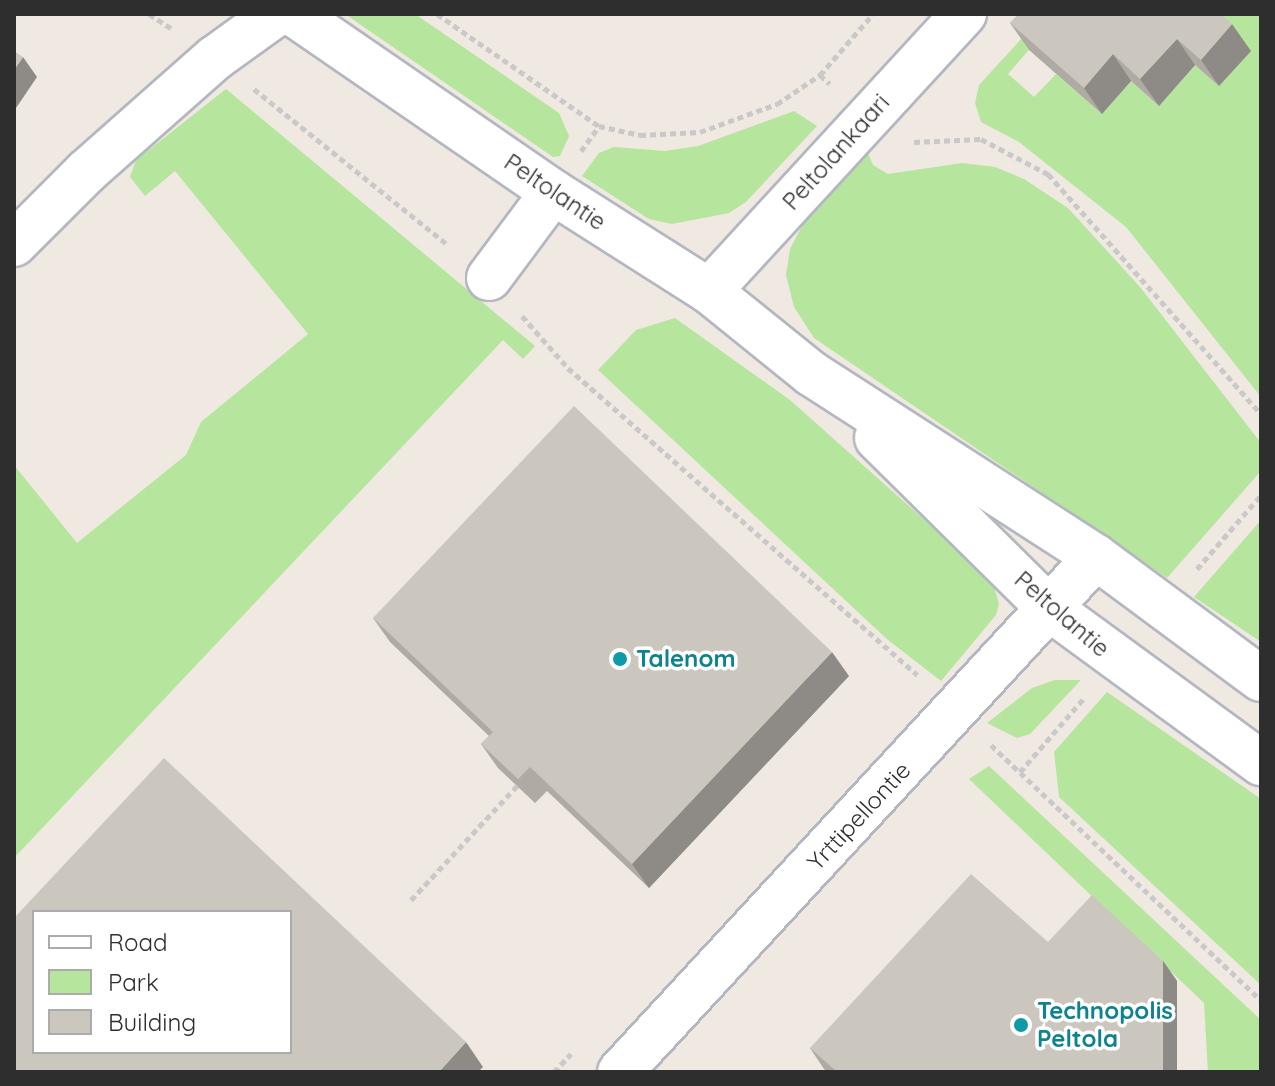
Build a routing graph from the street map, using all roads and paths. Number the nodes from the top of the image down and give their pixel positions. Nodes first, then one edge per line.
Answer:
1 (149, 14) edge
2 (276, 14) edge
3 (294, 14) edge
4 (873, 14) edge
5 (964, 14) edge
6 (215, 58) junction
7 (820, 75) dead end
8 (553, 192) junction
9 (14, 244) edge
10 (489, 278) junction
11 (709, 291) junction
12 (812, 374) junction
13 (1096, 557) junction
14 (1049, 608) junction
15 (1261, 679) edge
16 (956, 712) junction
17 (1261, 763) edge
18 (517, 786) edge
19 (411, 900) dead end
20 (1261, 1000) edge
21 (620, 1072) edge

1 - 6 path
2 - 6 street
3 - 8 street, Peltolantie
4 - 7 path
5 - 11 street, Peltolankaari
6 - 9 street
6 - 10 path
8 - 10 street
8 - 11 street, Peltolantie
10 - 16 path
11 - 12 street, Peltolantie
12 - 13 street, Peltolantie
12 - 14 street, Peltolantie
13 - 14 street, Yrttipellontie
13 - 15 street, Peltolantie
14 - 16 street, Yrttipellontie
14 - 17 street, Peltolantie
16 - 20 path
16 - 21 street, Yrttipellontie
18 - 19 path

